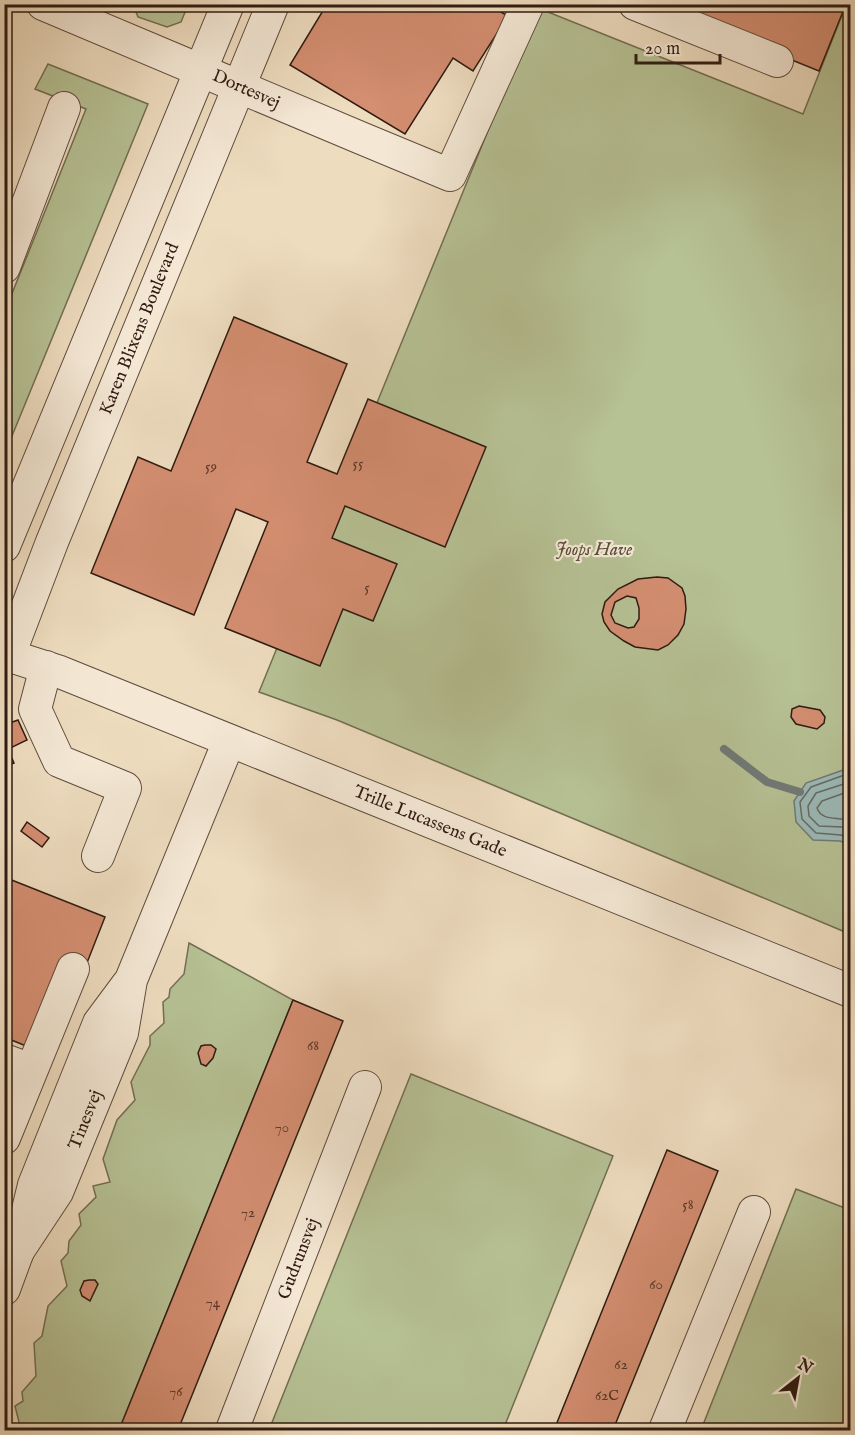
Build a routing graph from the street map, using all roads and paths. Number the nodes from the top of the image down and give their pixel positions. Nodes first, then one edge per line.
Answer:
1 (43, 4) edge
2 (228, 4) edge
3 (273, 4) edge
4 (528, 4) edge
5 (636, 4) edge
6 (85, 13) edge
7 (777, 61) dead end
8 (201, 70) junction
9 (239, 87) junction
10 (64, 108) dead end
11 (4, 267) edge
12 (4, 546) edge
13 (7, 655) edge
14 (46, 667) junction
15 (229, 741) junction
16 (98, 856) dead end
17 (73, 969) dead end
18 (850, 991) edge
19 (18, 1065) edge
20 (365, 1087) dead end
21 (4, 1138) edge
22 (754, 1212) dead end
23 (11, 1248) edge
24 (4, 1289) edge
25 (232, 1431) edge
26 (665, 1431) edge

1 - 6 street, Dortesvej
2 - 8 street
3 - 9 street, Karen Blixens Boulevard
4 - 9 street, Dortesvej
5 - 7 street
6 - 8 street, Dortesvej
8 - 9 street, Dortesvej
8 - 12 street
9 - 13 street, Karen Blixens Boulevard
10 - 11 street
13 - 14 street, Trille Lucassens Gade
14 - 15 street, Trille Lucassens Gade
14 - 16 street
15 - 18 street, Trille Lucassens Gade
15 - 23 street, Tinesvej
17 - 19 street
19 - 21 street
20 - 25 street, Gudrunsvej
22 - 26 street
23 - 24 street, Tinesvej

